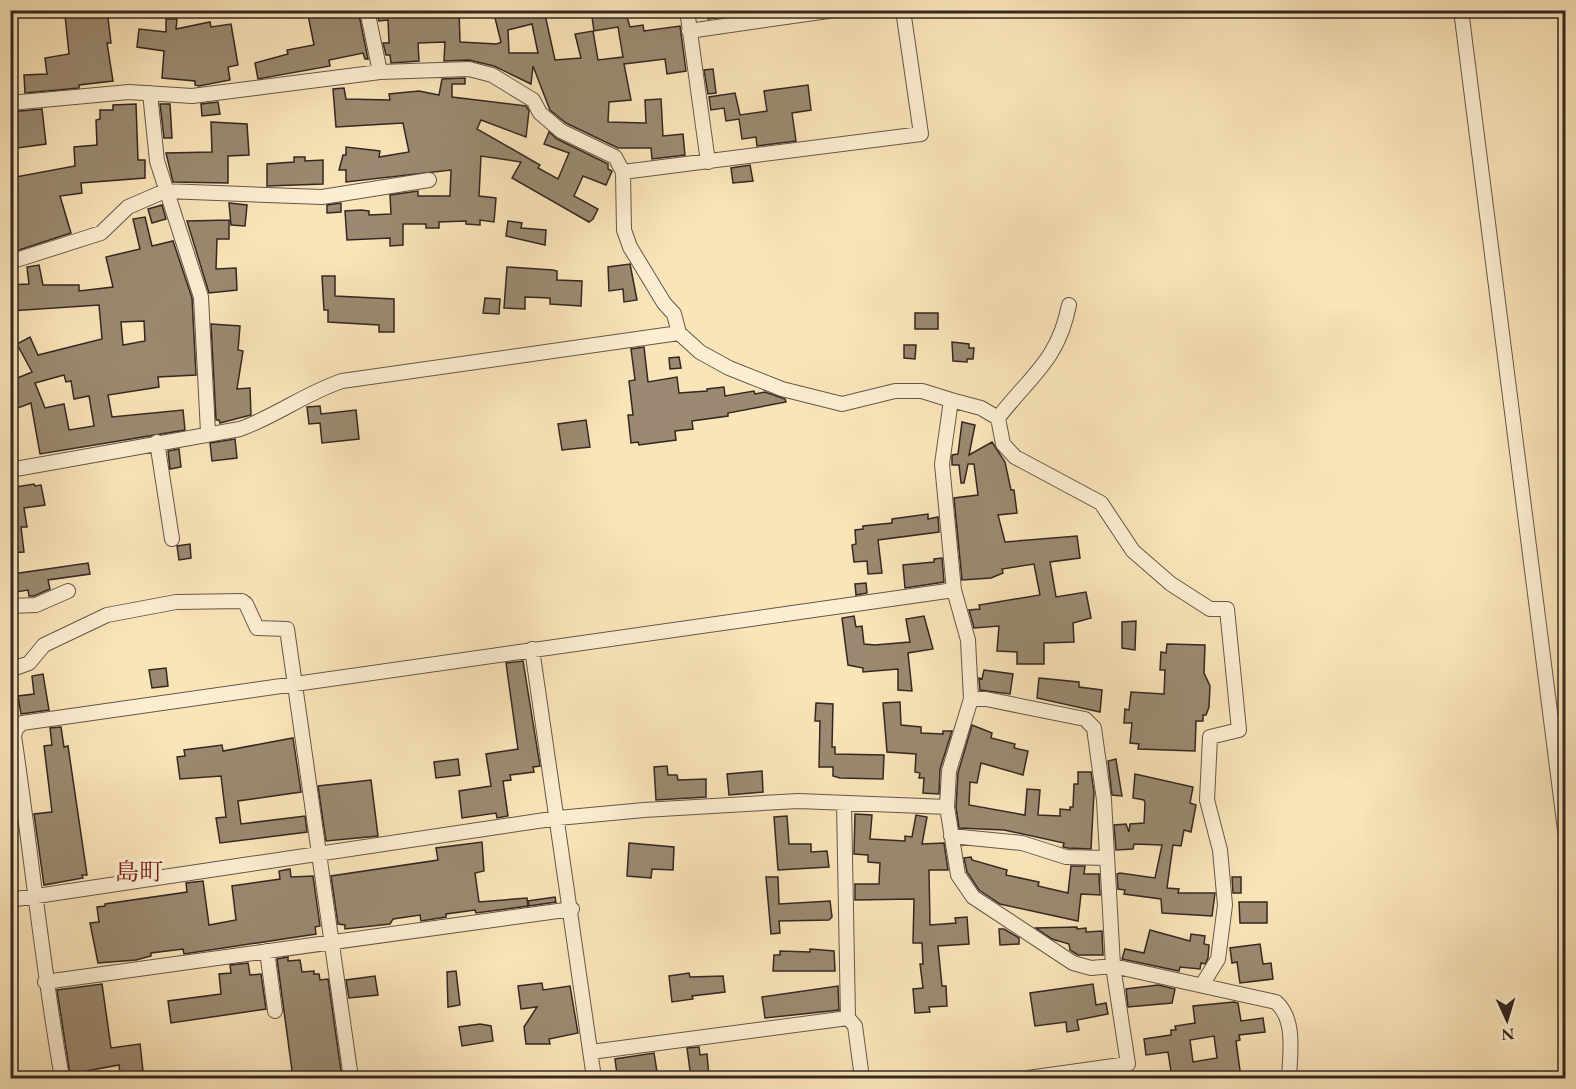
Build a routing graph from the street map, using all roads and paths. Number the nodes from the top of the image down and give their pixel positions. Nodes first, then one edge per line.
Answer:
1 (367, 10) edge
2 (687, 10) edge
3 (835, 10) edge
4 (903, 10) edge
5 (1461, 10) edge
6 (689, 31) junction
7 (380, 72) junction
8 (150, 93) junction
9 (10, 103) edge
10 (708, 162) junction
11 (623, 172) junction
12 (429, 180) dead end
13 (165, 191) junction
14 (10, 262) edge
15 (1069, 305) dead end
16 (680, 333) junction
17 (951, 400) junction
18 (998, 418) junction
19 (208, 432) junction
20 (157, 442) junction
21 (10, 470) edge
22 (172, 539) dead end
23 (954, 590) junction
24 (68, 591) dead end
25 (10, 606) edge
26 (532, 649) junction
27 (10, 670) edge
28 (294, 686) junction
29 (971, 699) junction
30 (844, 803) junction
31 (947, 807) junction
32 (558, 818) junction
33 (951, 836) junction
34 (1566, 838) edge
35 (319, 852) junction
36 (1107, 858) junction
37 (37, 895) junction
38 (10, 900) edge
39 (572, 909) junction
40 (331, 942) junction
41 (267, 951) junction
42 (1113, 966) junction
43 (45, 982) junction
44 (1202, 985) junction
45 (275, 1011) dead end
46 (848, 1018) junction
47 (591, 1052) junction
48 (62, 1078) edge
49 (351, 1078) edge
50 (594, 1078) edge
51 (862, 1078) edge
52 (1028, 1078) edge
53 (1290, 1078) edge

1 - 7 street
2 - 6 street
3 - 6 street
4 - 10 street
5 - 34 street
6 - 10 street
7 - 8 street
7 - 11 street
8 - 9 street
8 - 13 street
10 - 11 street
11 - 16 street
12 - 13 street
13 - 14 street
13 - 19 street
15 - 18 street
16 - 17 street
16 - 19 street
17 - 18 street
17 - 23 street
18 - 44 street
19 - 20 street
20 - 21 street
20 - 22 street
23 - 26 street
23 - 29 street
24 - 25 street
26 - 28 street
26 - 32 street
27 - 28 street
28 - 35 street
28 - 37 street
29 - 31 street
29 - 36 street
30 - 31 street
30 - 32 street
30 - 46 street
31 - 33 street
32 - 35 street
32 - 39 street
33 - 36 street
33 - 42 street
35 - 37 street
35 - 40 street
36 - 42 street
37 - 38 street
37 - 43 street
39 - 40 street
39 - 47 street
40 - 41 street
40 - 49 street
41 - 43 street
41 - 45 street
42 - 44 street
42 - 52 street
43 - 48 street
44 - 53 street
46 - 47 street
46 - 51 street
47 - 50 street

